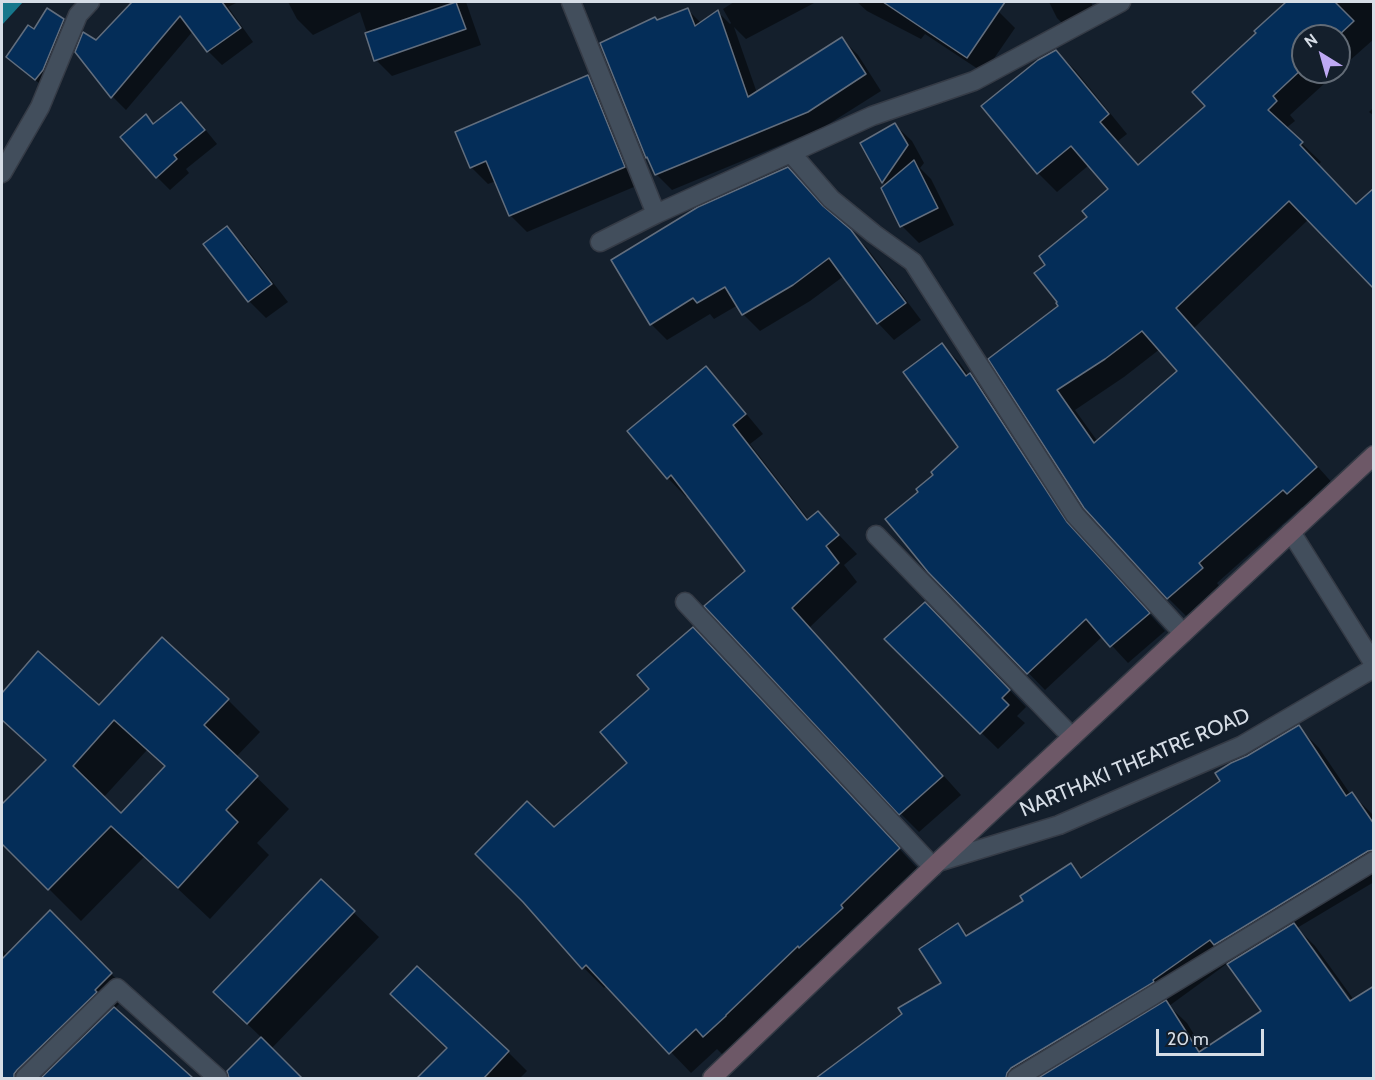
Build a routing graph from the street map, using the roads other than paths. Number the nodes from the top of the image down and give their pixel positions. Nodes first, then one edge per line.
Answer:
1 (90, 2) edge
2 (571, 2) edge
3 (1121, 2) edge
4 (791, 153) junction
5 (2, 173) edge
6 (656, 214) junction
7 (600, 242) dead end
8 (1374, 455) edge
9 (1291, 532) junction
10 (876, 535) dead end
11 (685, 602) dead end
12 (1183, 633) junction
13 (1374, 666) edge
14 (1072, 737) junction
15 (1374, 861) edge
16 (935, 865) junction
17 (25, 1078) edge
18 (218, 1078) edge
19 (712, 1078) edge
20 (1017, 1078) edge

1 - 5 street
2 - 6 street
3 - 4 street
4 - 6 street
4 - 12 street
6 - 7 street
8 - 9 main road
9 - 12 main road
9 - 13 street
10 - 14 street
11 - 16 street
12 - 14 main road
13 - 16 street, NARTHAKI THEATRE ROAD
14 - 16 main road
15 - 20 street
16 - 19 main road
17 - 18 street

